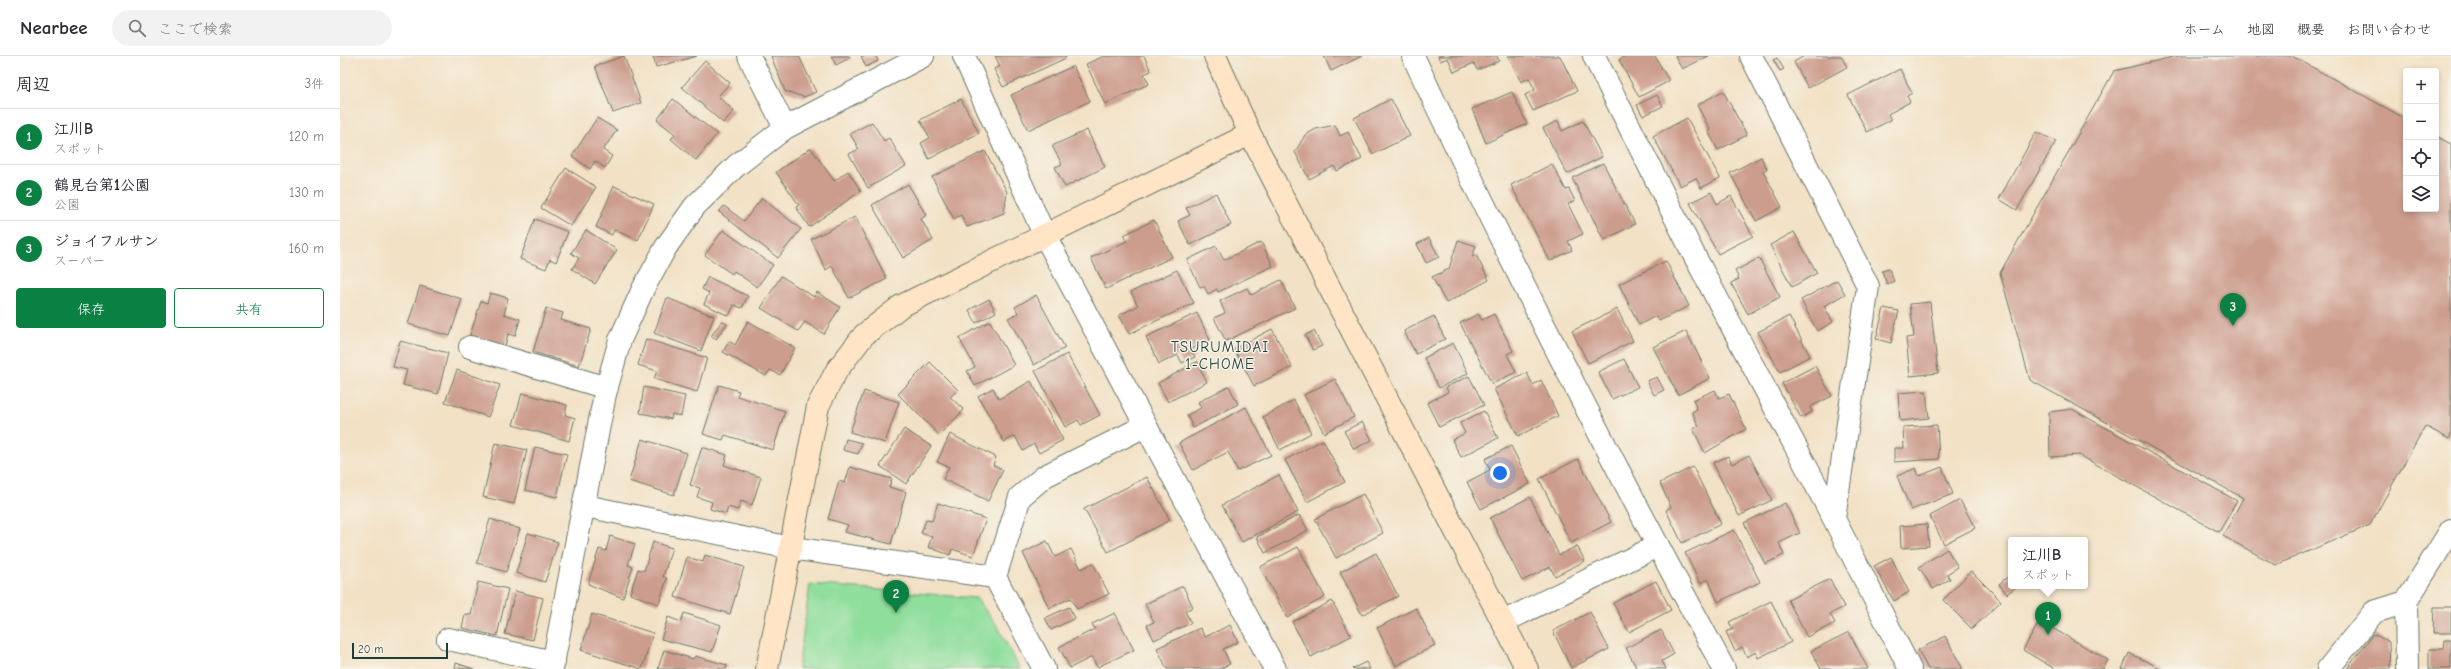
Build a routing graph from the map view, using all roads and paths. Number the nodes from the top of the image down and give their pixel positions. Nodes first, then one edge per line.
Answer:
1 (749, 56) edge
2 (923, 56) edge
3 (964, 56) edge
4 (1215, 56) edge
5 (1412, 56) edge
6 (1594, 56) edge
7 (1751, 56) edge
8 (785, 128) junction
9 (1250, 134) junction
10 (1044, 234) junction
11 (470, 347) dead end
12 (607, 388) junction
13 (1145, 426) junction
14 (585, 506) junction
15 (1834, 519) junction
16 (2451, 530) edge
17 (1657, 546) junction
18 (791, 548) junction
19 (995, 577) junction
20 (2406, 602) junction
21 (1503, 622) junction
22 (448, 639) dead end
23 (553, 666) edge
24 (768, 669) edge
25 (1044, 669) edge
26 (1275, 669) edge
27 (1527, 669) edge
28 (1724, 669) edge
29 (1910, 669) edge
30 (2328, 669) edge
31 (2407, 669) edge

1 - 8 street
2 - 8 street
3 - 10 street
4 - 9 street
5 - 17 street
6 - 15 street
7 - 15 street
8 - 12 street
9 - 10 street
9 - 21 street
10 - 13 street
10 - 18 street
11 - 12 street
12 - 14 street
13 - 19 street
13 - 26 street
14 - 18 street
14 - 23 street
15 - 29 street
16 - 20 street
17 - 21 street
17 - 28 street
18 - 19 street
18 - 24 street
19 - 25 street
20 - 30 street
20 - 31 street
21 - 27 street
22 - 23 street

